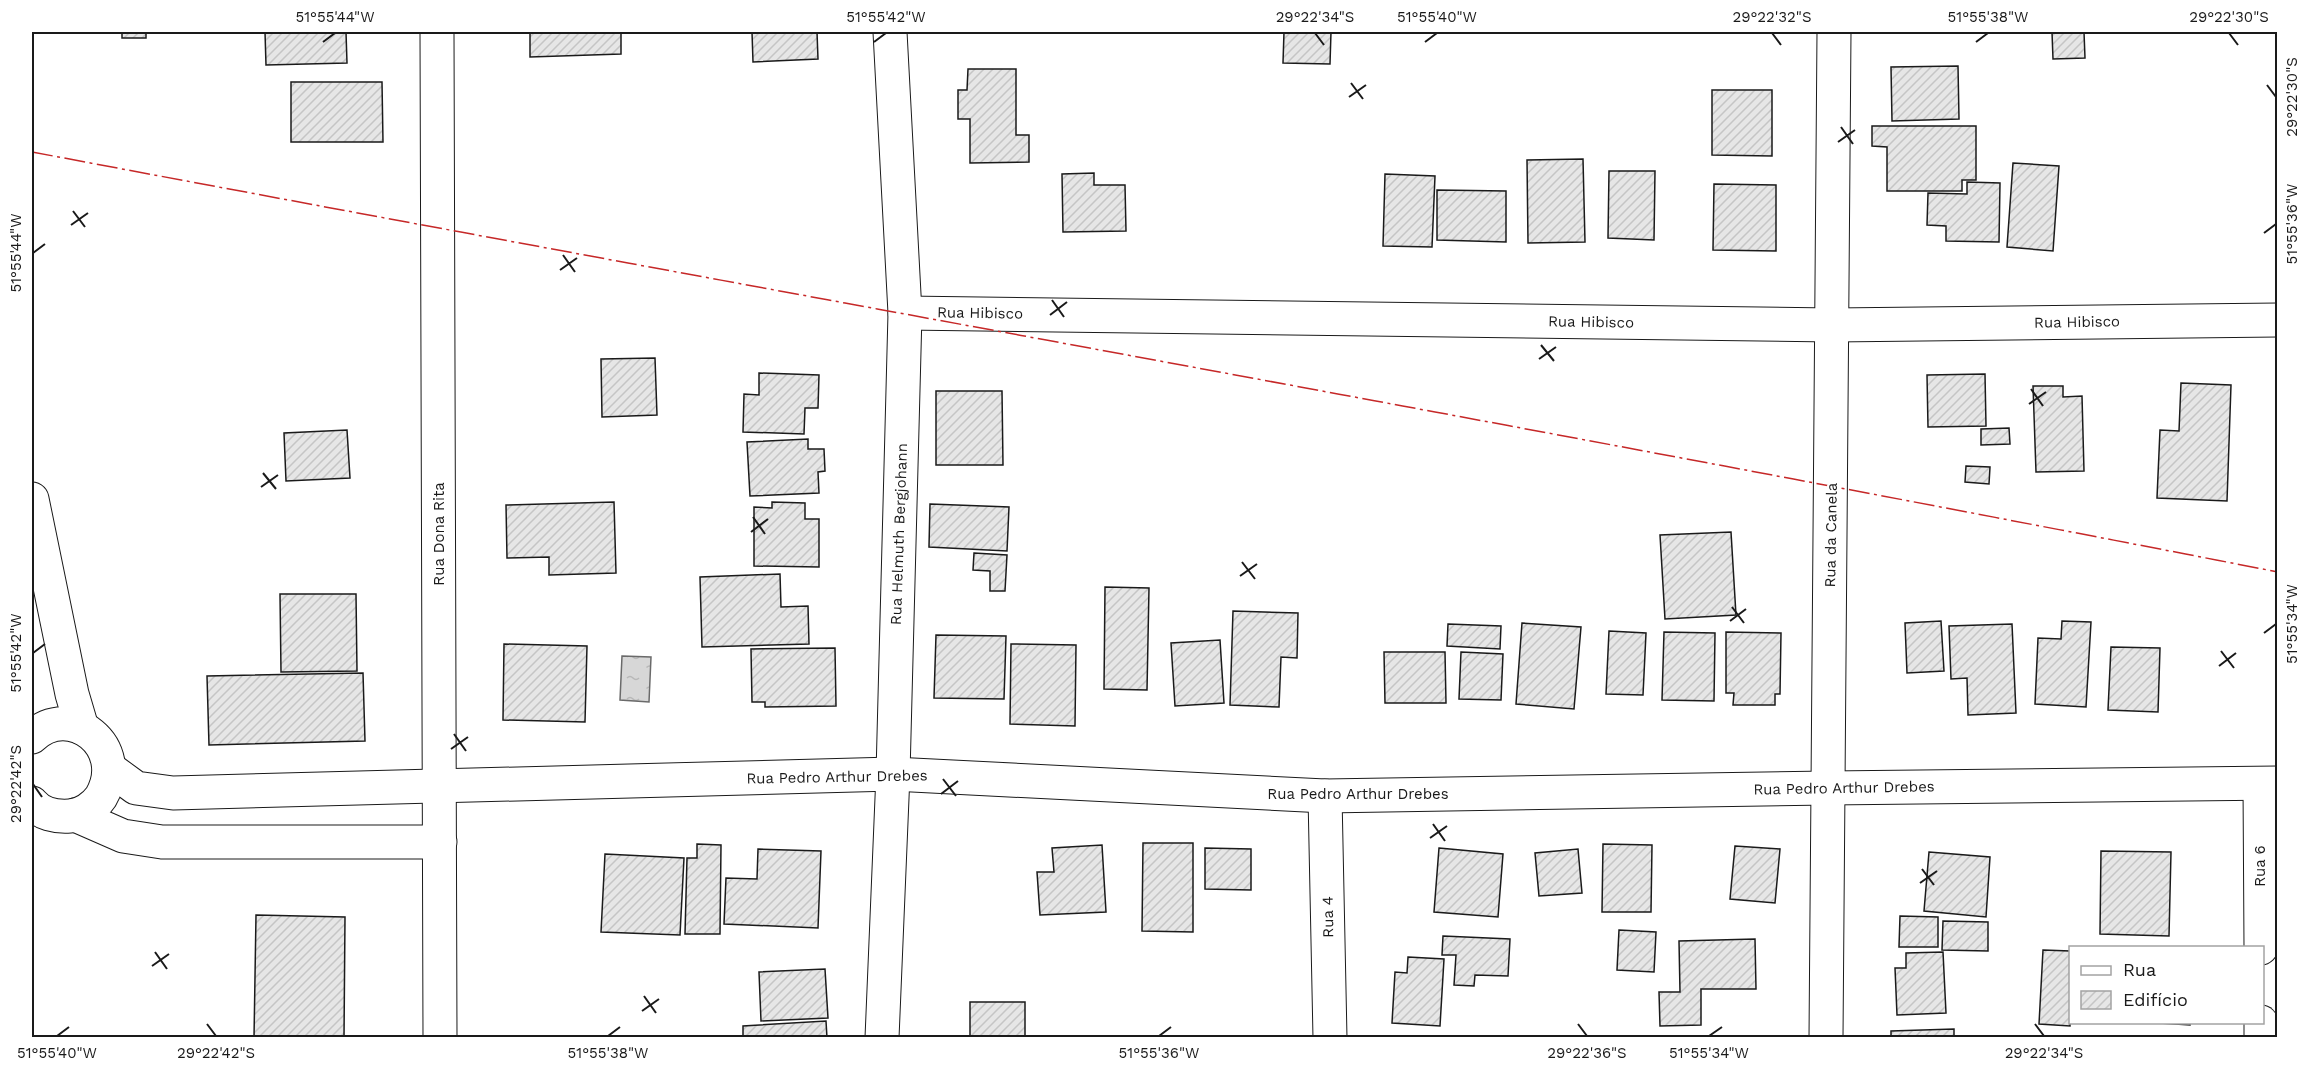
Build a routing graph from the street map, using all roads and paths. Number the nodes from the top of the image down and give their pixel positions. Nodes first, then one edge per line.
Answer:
1 (437, 32) edge
2 (890, 32) edge
3 (1834, 32) edge
4 (905, 312) junction
5 (2277, 320) edge
6 (1833, 325) junction
7 (32, 499) edge
8 (82, 728) junction
9 (32, 737) edge
10 (110, 769) junction
11 (893, 774) junction
12 (2269, 783) edge
13 (440, 786) junction
14 (1828, 788) junction
15 (1325, 796) junction
16 (32, 803) edge
17 (75, 815) junction
18 (440, 842) junction
19 (2261, 946) edge
20 (440, 1038) edge
21 (882, 1038) edge
22 (1330, 1038) edge
23 (1826, 1038) edge

1 - 13 street, Rua Dona Rita
2 - 4 street, Rua Helmuth Bergjohann
3 - 6 street, Rua da Canela
4 - 6 street, Rua Hibisco
4 - 11 street, Rua Helmuth Bergjohann
5 - 6 street, Rua Hibisco
6 - 14 street, Rua da Canela
7 - 8 street
8 - 9 street
8 - 10 street
10 - 13 street, Rua Pedro Arthur Drebes
10 - 17 street
11 - 13 street, Rua Pedro Arthur Drebes
11 - 15 street, Rua Pedro Arthur Drebes
11 - 21 street, Rua Helmuth Bergjohann
12 - 14 street, Rua Pedro Arthur Drebes
12 - 19 street, Rua 6
13 - 18 street, Rua Dona Rita
14 - 15 street, Rua Pedro Arthur Drebes
14 - 23 street, Rua da Canela
15 - 22 street, Rua 4
16 - 17 street
17 - 18 street
18 - 20 street, Rua Dona Rita

